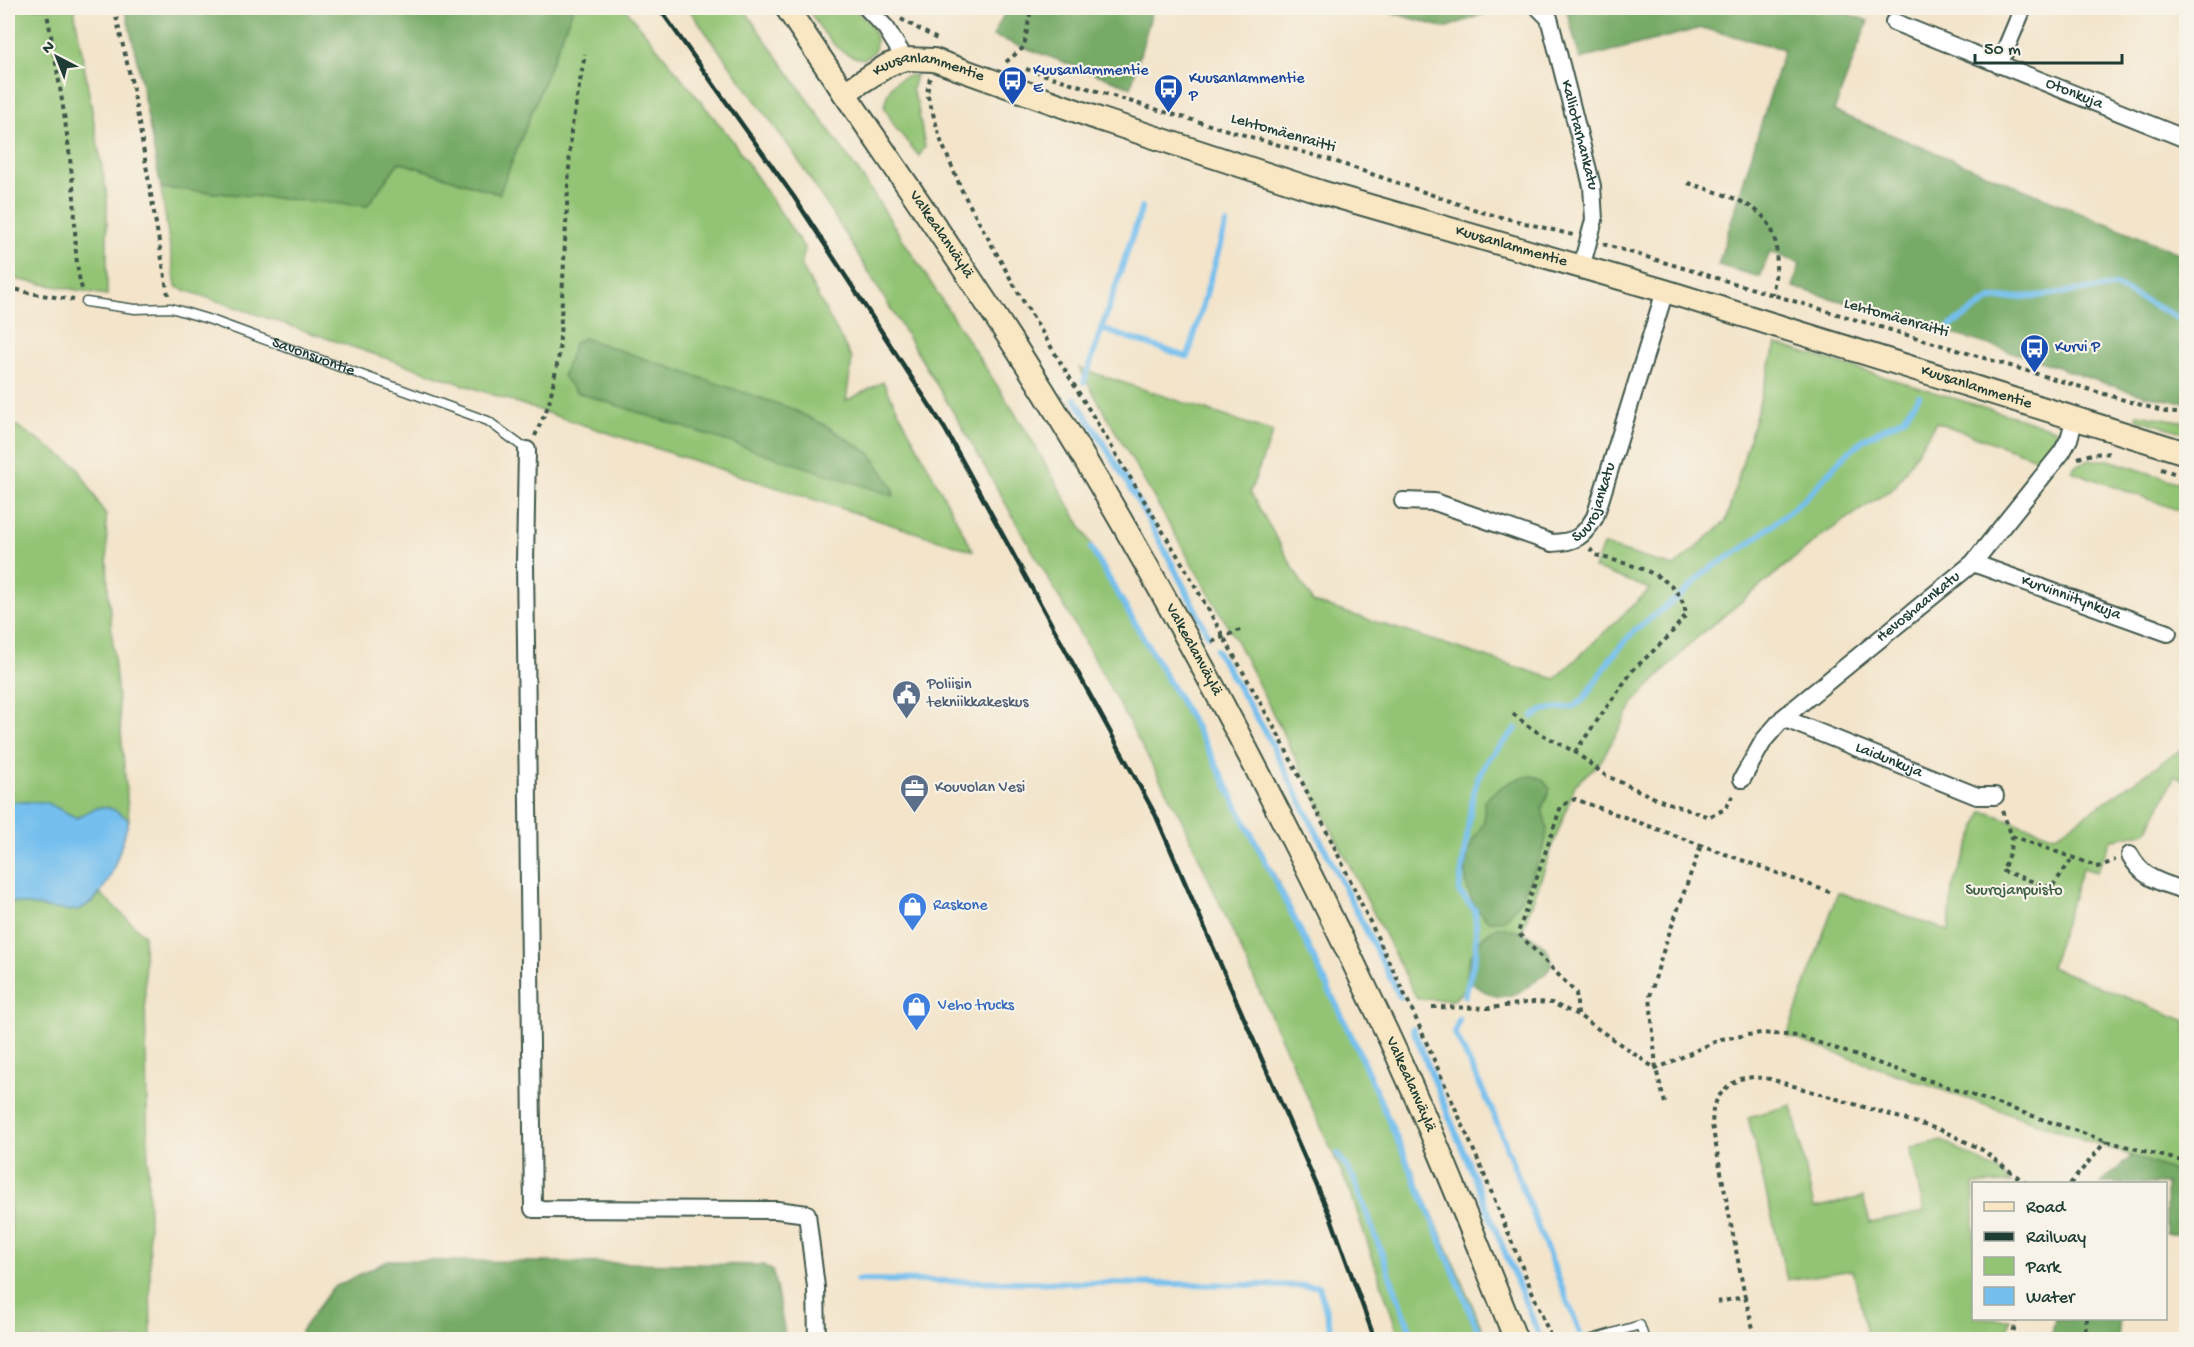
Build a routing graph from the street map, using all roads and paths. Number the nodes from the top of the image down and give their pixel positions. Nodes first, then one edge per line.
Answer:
1 (46, 8) edge
2 (114, 8) edge
3 (787, 8) edge
4 (867, 8) edge
5 (1031, 8) edge
6 (1539, 8) edge
7 (2023, 8) edge
8 (899, 17) dead end
9 (1894, 22) dead end
10 (948, 42) dead end
11 (585, 54) dead end
12 (905, 59) junction
13 (996, 59) dead end
14 (1006, 62) junction
15 (1999, 65) junction
16 (932, 71) dead end
17 (844, 93) junction
18 (2187, 139) edge
19 (1688, 183) dead end
20 (963, 193) dead end
21 (1577, 236) dead end
22 (1599, 243) dead end
23 (1581, 268) junction
24 (8, 286) edge
25 (1665, 291) junction
26 (1772, 295) junction
27 (86, 302) junction
28 (171, 308) junction
29 (2131, 402) junction
30 (2128, 409) dead end
31 (2187, 414) edge
32 (2075, 418) junction
33 (527, 450) junction
34 (2062, 452) junction
35 (2117, 453) dead end
36 (2187, 453) edge
37 (2151, 465) dead end
38 (2187, 477) edge
39 (1403, 501) dead end
40 (1578, 538) junction
41 (1973, 563) junction
42 (1240, 630) dead end
43 (2168, 633) dead end
44 (1193, 652) junction
45 (1513, 714) dead end
46 (1783, 718) junction
47 (1575, 752) junction
48 (1742, 779) joint
49 (1995, 796) joint
50 (2012, 836) junction
51 (1701, 845) junction
52 (2130, 855) joint
53 (2073, 858) junction
54 (2187, 891) edge
55 (1832, 893) dead end
56 (1432, 1006) dead end
57 (1578, 1015) junction
58 (1656, 1069) junction
59 (1665, 1103) dead end
60 (2106, 1141) junction
61 (2187, 1162) edge
62 (2024, 1182) edge
63 (2072, 1182) edge
64 (1745, 1297) junction
65 (1717, 1302) dead end
66 (2016, 1320) edge
67 (2087, 1320) edge
68 (817, 1340) edge
69 (1516, 1340) edge
70 (1588, 1340) edge
71 (1645, 1340) edge
72 (1756, 1340) edge
73 (2012, 1340) edge
74 (2084, 1340) edge

1 - 27 path
2 - 28 path
3 - 17 main road, Valkealanväylä
4 - 12 street
5 - 14 path
6 - 23 street, Kalliotarhankatu
7 - 15 street
8 - 10 path
9 - 15 street, Otonkuja
11 - 33 path
12 - 17 main road, Kuusanlammentie
12 - 23 main road, Kuusanlammentie
13 - 14 path, Lehtomäenraitti
14 - 21 path, Lehtomäenraitti
15 - 18 street, Otonkuja
16 - 20 path
17 - 44 main road, Valkealanväylä
19 - 26 path
22 - 26 path, Lehtomäenraitti
23 - 25 main road, Kuusanlammentie
24 - 27 path
25 - 32 main road, Kuusanlammentie
25 - 40 street, Suurojankatu
26 - 29 path, Lehtomäenraitti
27 - 28 lane, Savonsuontie
28 - 33 lane, Savonsuontie
29 - 30 path
29 - 31 path, Lehtomäenraitti
32 - 34 street, Hevoshaankatu
32 - 36 main road, Kuusanlammentie
33 - 68 street
34 - 35 path
34 - 41 street, Hevoshaankatu
37 - 38 path
39 - 40 street, Suurojankatu
40 - 47 path
41 - 43 street, Kurvinniitynkuja
41 - 46 street, Hevoshaankatu
42 - 44 path
44 - 69 main road, Valkealanväylä
45 - 47 path
46 - 48 street, Hevoshaankatu
46 - 49 street, Laidunkuja
47 - 48 path
49 - 50 path
50 - 53 path
50 - 53 path
51 - 55 path
51 - 57 path
51 - 58 path
52 - 53 path
52 - 54 street
56 - 57 path
57 - 58 path
58 - 59 path
58 - 60 path
60 - 61 path
60 - 63 path
62 - 64 path
64 - 65 path
64 - 72 path
66 - 73 path
67 - 74 path
70 - 71 lane

